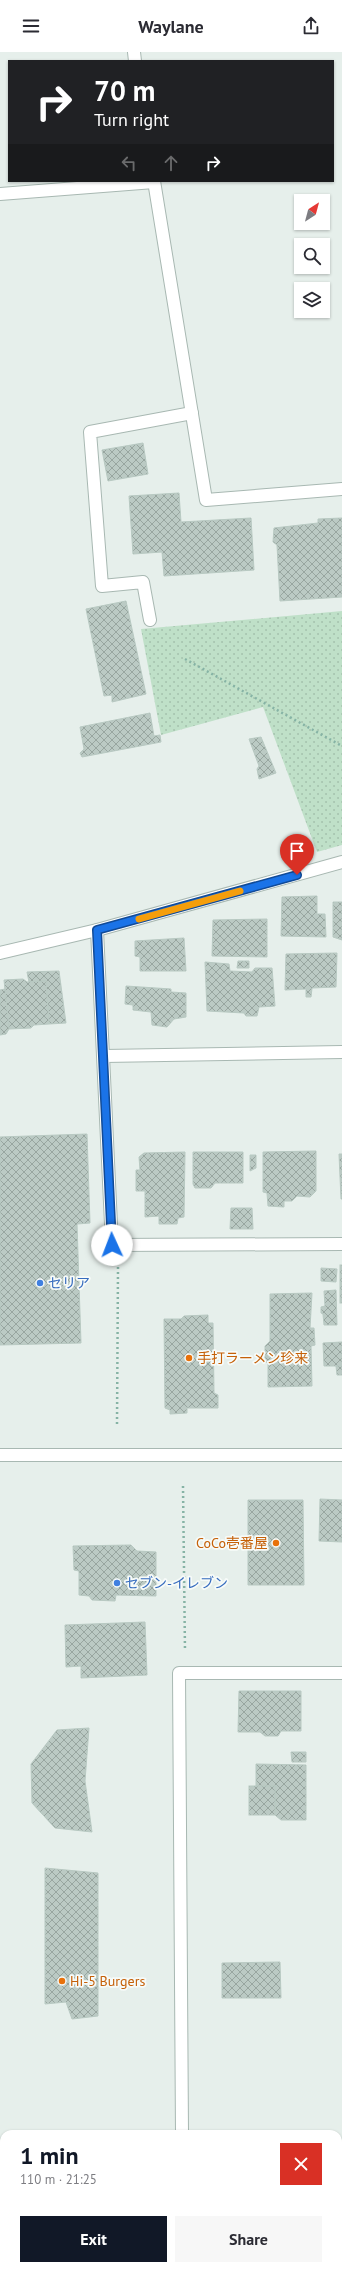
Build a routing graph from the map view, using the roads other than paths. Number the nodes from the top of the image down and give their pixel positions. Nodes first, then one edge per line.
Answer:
1 (154, 182) edge
2 (0, 194) edge
3 (192, 413) junction
4 (342, 490) edge
5 (150, 620) dead end
6 (342, 862) edge
7 (97, 930) junction
8 (0, 953) edge
9 (342, 1052) edge
10 (104, 1056) junction
11 (342, 1244) edge
12 (0, 1454) edge
13 (342, 1455) edge
14 (342, 1673) edge
15 (182, 2130) edge

1 - 2 street
1 - 3 street
3 - 4 street
3 - 5 street
6 - 7 street
7 - 8 street
7 - 10 street
9 - 10 street
10 - 11 street
12 - 13 street
14 - 15 street

